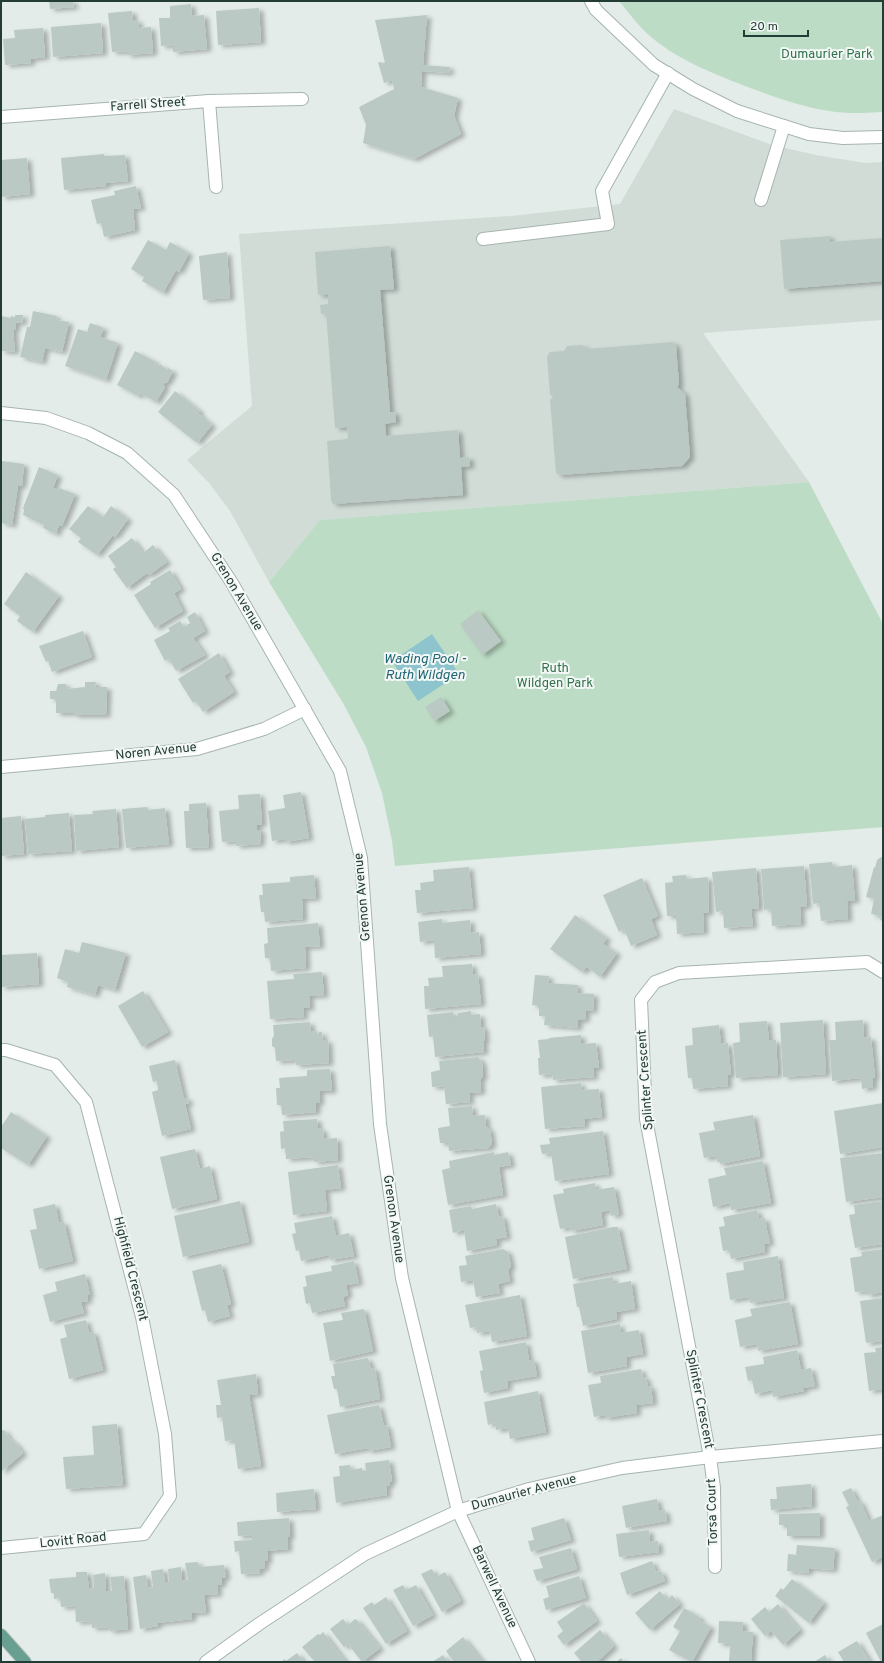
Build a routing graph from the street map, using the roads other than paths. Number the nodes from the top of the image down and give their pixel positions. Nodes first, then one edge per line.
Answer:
1 (591, 1) edge
2 (668, 73) junction
3 (302, 99) dead end
4 (210, 101) junction
5 (1, 117) edge
6 (784, 126) junction
7 (883, 137) edge
8 (216, 187) dead end
9 (761, 200) dead end
10 (482, 240) dead end
11 (1, 413) edge
12 (305, 710) junction
13 (1, 767) edge
14 (883, 972) edge
15 (1, 1050) edge
16 (883, 1441) edge
17 (710, 1457) junction
18 (458, 1511) junction
19 (144, 1534) joint
20 (1, 1548) edge
21 (715, 1567) dead end
22 (1, 1635) edge
23 (25, 1662) edge
24 (206, 1662) edge
25 (529, 1662) edge

1 - 2 street
2 - 6 street
2 - 10 street
3 - 4 street, Farrell Street
4 - 5 street, Farrell Street
4 - 8 street
6 - 7 street
6 - 9 street
11 - 12 street, Grenon Avenue
12 - 13 street, Noren Avenue
12 - 18 street, Grenon Avenue
14 - 17 street, Splinter Crescent
15 - 19 street, Highfield Crescent
16 - 17 street, Dumaurier Avenue
17 - 18 street, Dumaurier Avenue
17 - 21 street, Torsa Court
18 - 24 street, Dumaurier Avenue
18 - 25 street, Barwell Avenue
19 - 20 street, Lovitt Road
22 - 23 main road

